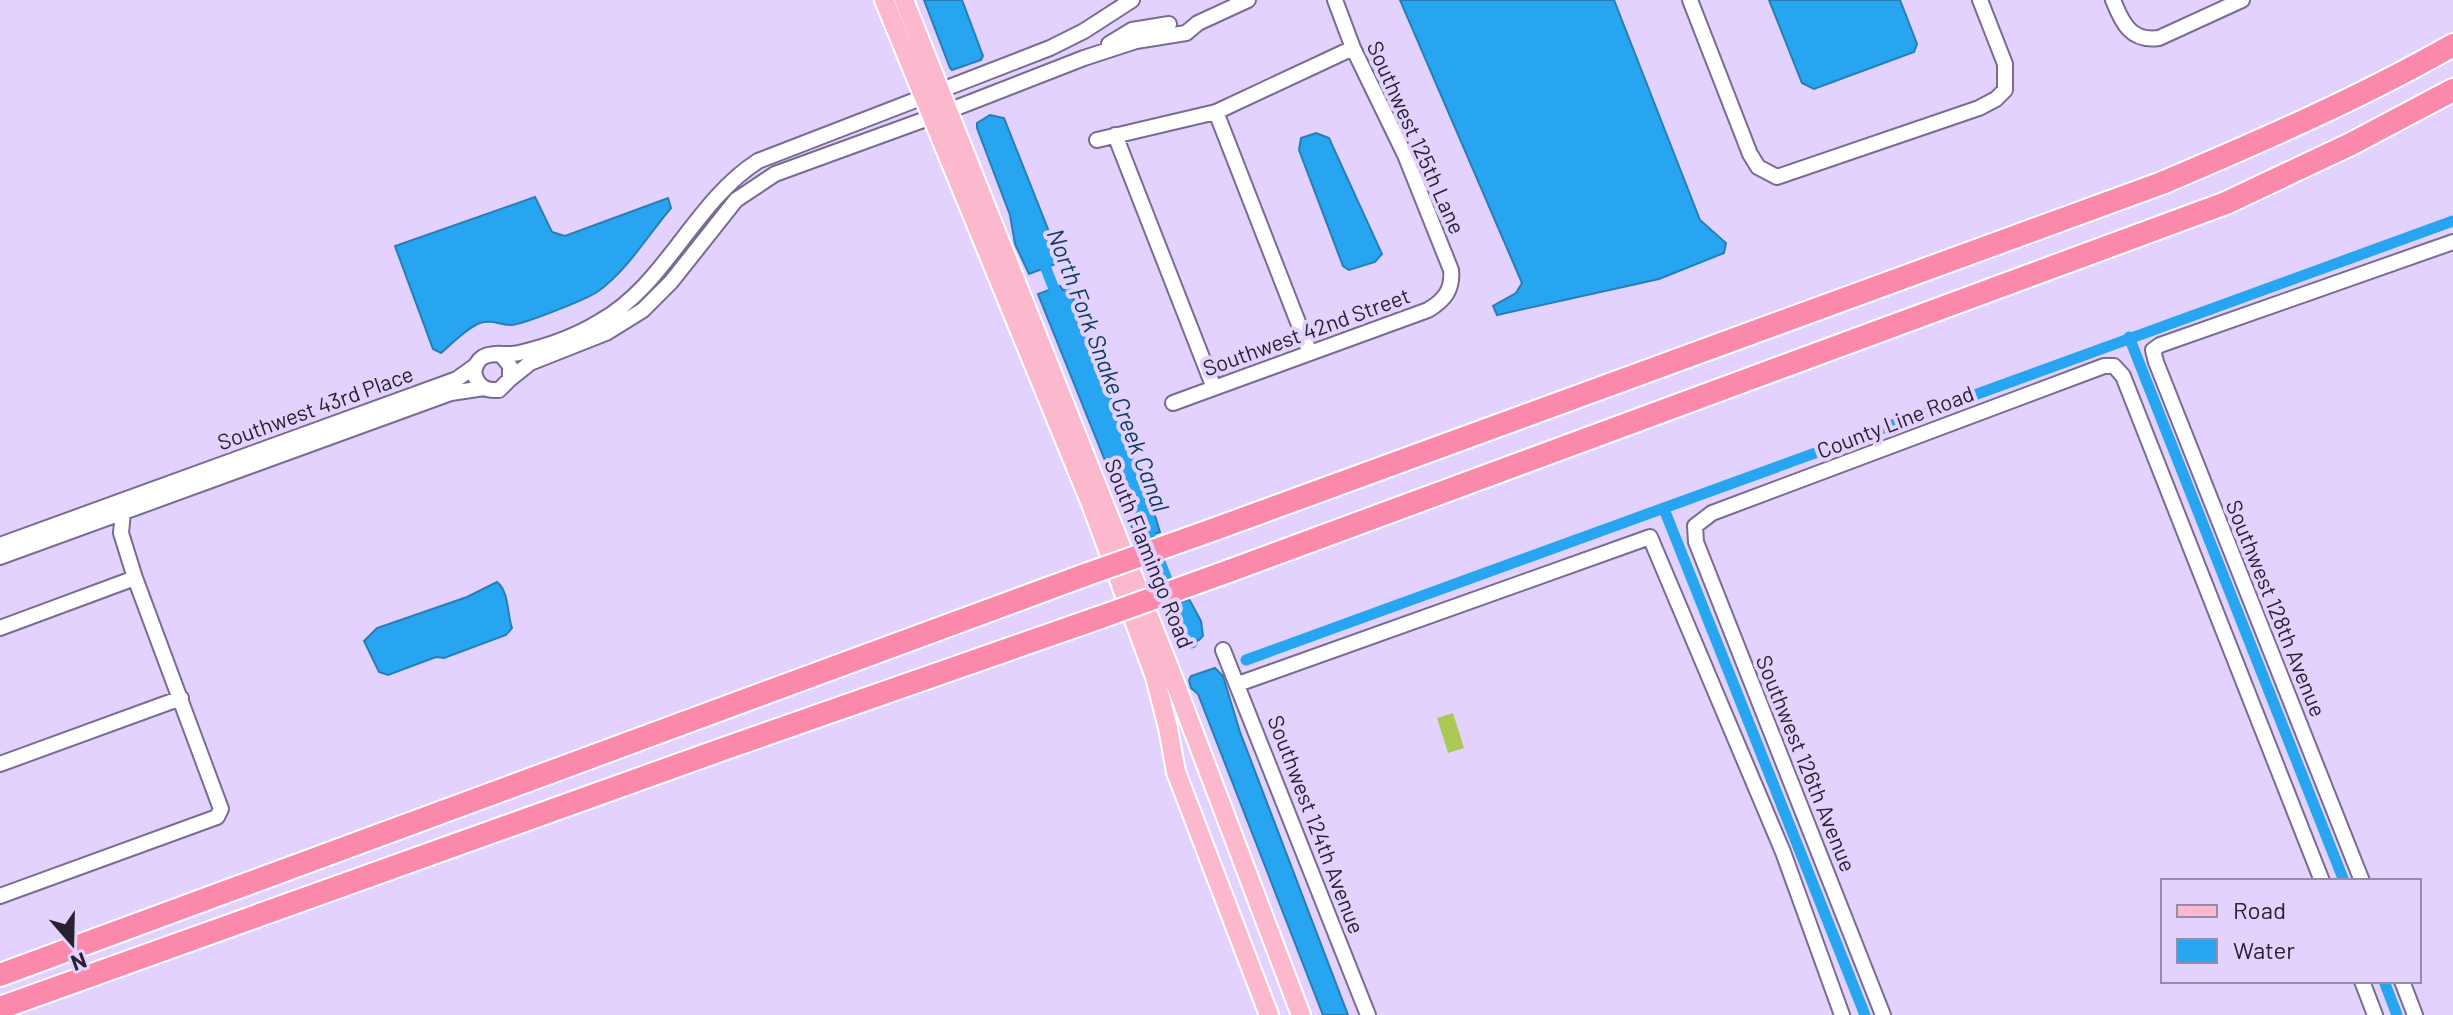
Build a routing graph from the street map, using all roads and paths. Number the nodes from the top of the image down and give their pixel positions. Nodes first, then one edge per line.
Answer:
1 (884, 0) edge
2 (904, 0) edge
3 (1132, 0) edge
4 (1248, 0) edge
5 (1335, 0) edge
6 (1690, 0) edge
7 (1980, 0) edge
8 (2113, 0) edge
9 (2242, 0) edge
10 (1198, 23) junction
11 (2453, 45) edge
12 (1353, 48) junction
13 (1084, 58) junction
14 (2453, 90) edge
15 (932, 94) junction
16 (1216, 112) junction
17 (940, 115) junction
18 (1115, 135) junction
19 (1097, 140) dead end
20 (2453, 242) edge
21 (644, 285) junction
22 (1448, 293) joint
23 (658, 297) junction
24 (1310, 353) junction
25 (502, 356) junction
26 (475, 366) junction
27 (510, 379) junction
28 (484, 388) junction
29 (1214, 388) junction
30 (1173, 403) dead end
31 (123, 512) junction
32 (1695, 526) joint
33 (0, 545) edge
34 (0, 557) edge
35 (135, 578) junction
36 (0, 628) edge
37 (1223, 650) dead end
38 (1238, 684) junction
39 (181, 698) junction
40 (0, 764) edge
41 (2321, 879) edge
42 (2361, 879) edge
43 (1, 894) edge
44 (0, 975) edge
45 (2363, 983) edge
46 (2403, 983) edge
47 (0, 1008) edge
48 (1269, 1015) edge
49 (1301, 1015) edge
50 (1368, 1015) edge
51 (1842, 1015) edge
52 (1883, 1015) edge
53 (2375, 1015) edge
54 (2415, 1015) edge

1 - 15 main road
2 - 15 main road
3 - 15 street
4 - 10 street
5 - 12 street, Southwest 125th Lane
6 - 7 street
8 - 9 street
10 - 13 street
10 - 13 street
11 - 44 highway, bridge
12 - 16 street
12 - 22 street, Southwest 125th Lane
13 - 17 street
14 - 47 highway, bridge
15 - 17 main road
15 - 21 street
16 - 18 street
16 - 24 street
17 - 23 street
17 - 48 main road, South Flamingo Road
17 - 49 main road, South Flamingo Road
18 - 19 street
18 - 29 street
20 - 42 street, Southwest 128th Avenue
21 - 23 street
21 - 25 street
22 - 24 street, Southwest 42nd Street
23 - 27 street
24 - 29 street, Southwest 42nd Street
25 - 26 street
25 - 27 street
26 - 28 street
26 - 33 street, Southwest 43rd Place
27 - 28 street
28 - 31 street, Southwest 43rd Place
29 - 30 street, Southwest 42nd Street
31 - 34 street, Southwest 43rd Place
31 - 35 street
32 - 41 street, County Line Road
32 - 52 street, Southwest 126th Avenue
35 - 36 street
35 - 39 street
37 - 38 street, Southwest 124th Avenue
38 - 50 street, Southwest 124th Avenue
38 - 51 street
39 - 40 street
39 - 43 street
45 - 53 street
46 - 54 street

